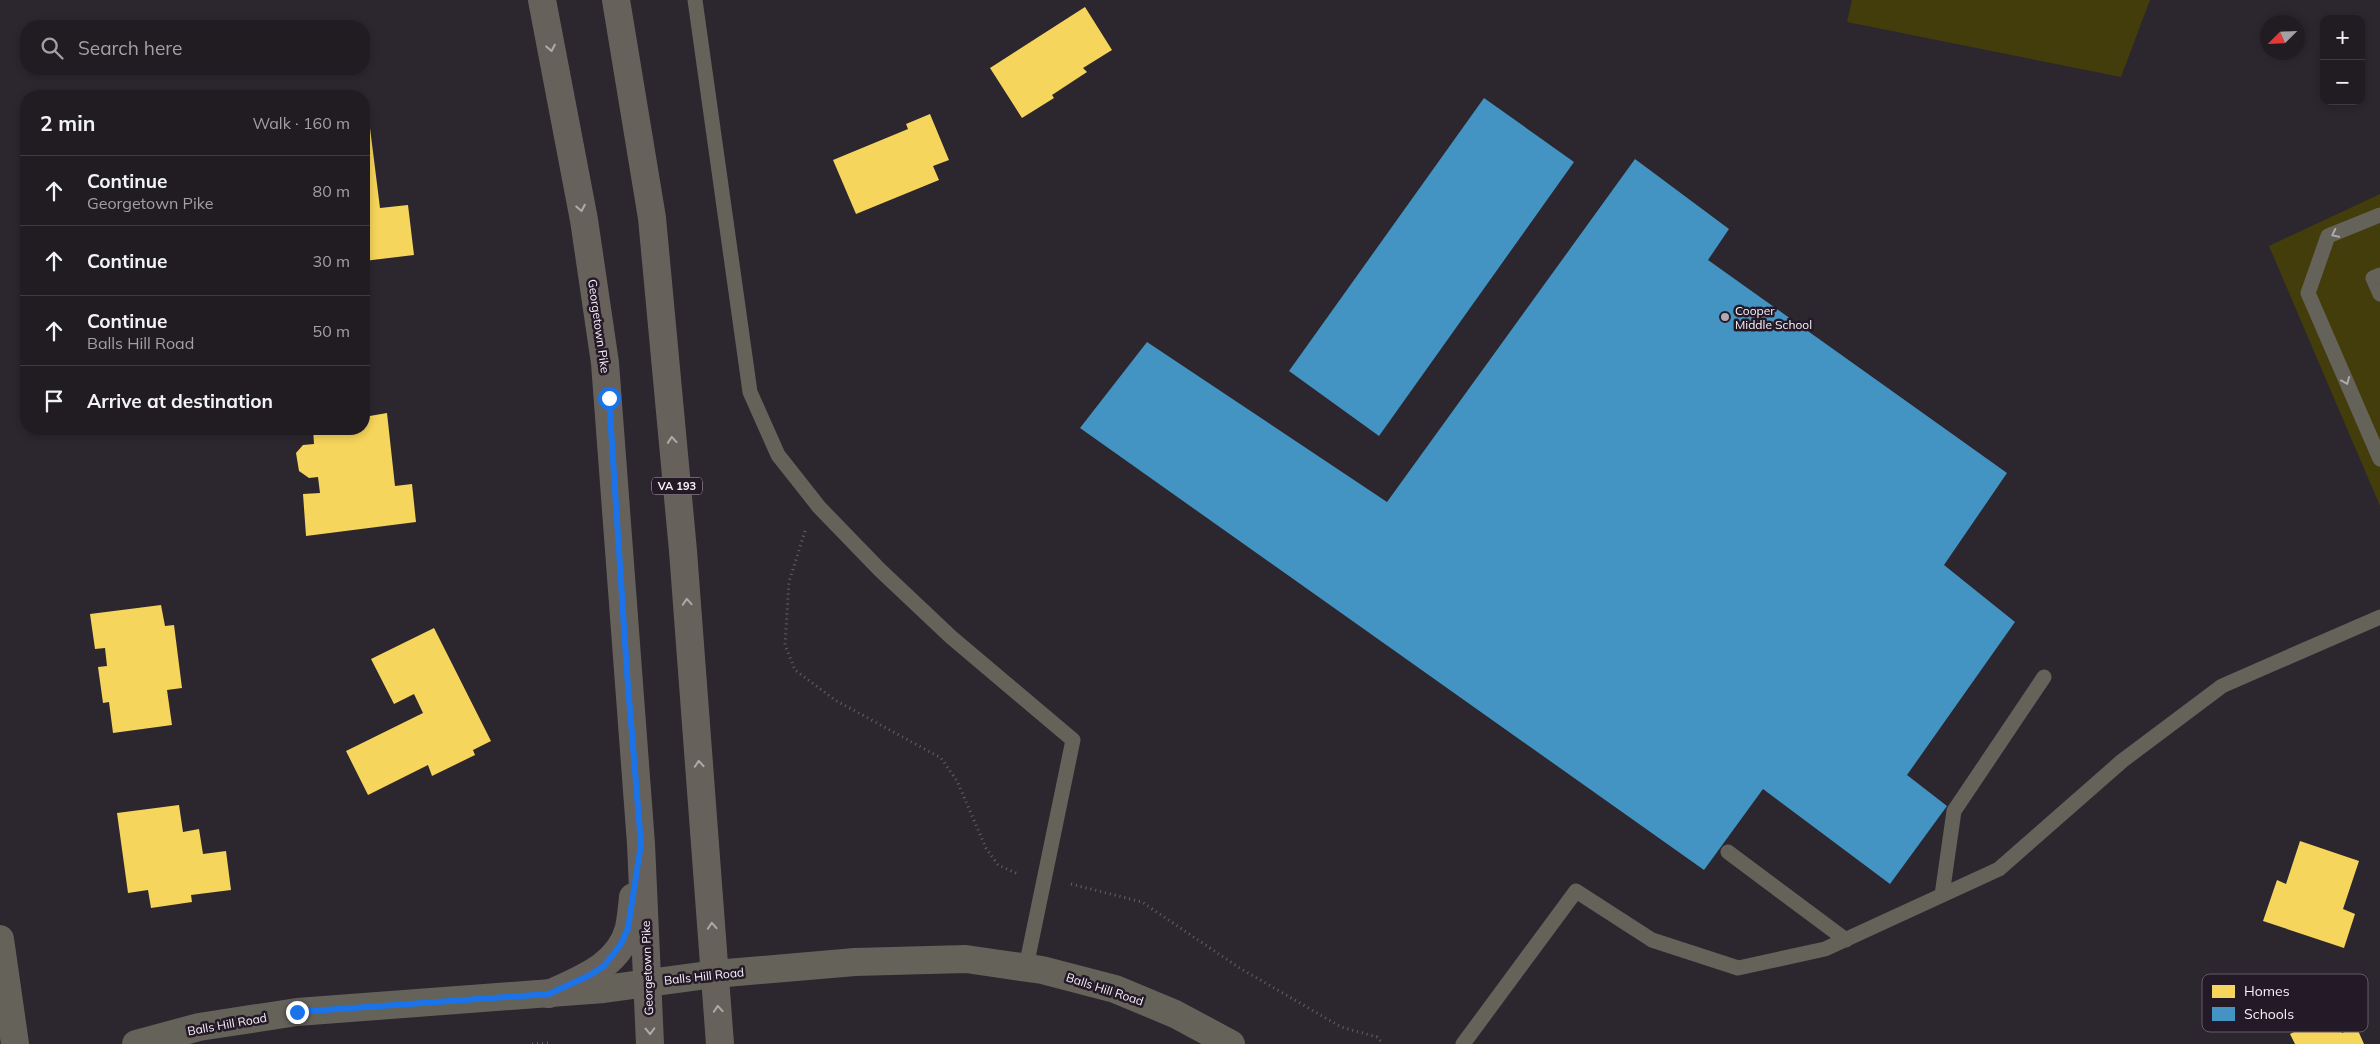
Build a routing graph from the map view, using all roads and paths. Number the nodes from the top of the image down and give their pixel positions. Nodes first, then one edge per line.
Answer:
1 (542, 0) edge
2 (616, 0) edge
3 (695, 0) edge
4 (2380, 215) edge
5 (2380, 274) edge
6 (2380, 294) edge
7 (2380, 459) edge
8 (820, 507) junction
9 (2380, 617) edge
10 (2044, 677) dead end
11 (641, 844) junction
12 (1728, 852) dead end
13 (1044, 879) junction
14 (1942, 895) junction
15 (0, 939) edge
16 (1846, 940) junction
17 (1026, 967) junction
18 (715, 974) junction
19 (648, 982) junction
20 (549, 994) junction
21 (550, 1043) dead end
22 (15, 1044) edge
23 (136, 1044) edge
24 (532, 1044) edge
25 (650, 1044) edge
26 (720, 1044) edge
27 (1231, 1044) edge
28 (1383, 1044) edge
29 (1463, 1044) edge

1 -> 11 main road, Georgetown Pike
18 -> 2 main road, VA 193
3 - 8 lane
4 -> 7 lane
5 - 6 lane
8 - 13 lane
8 - 13 path
9 - 14 lane
10 - 14 lane
11 - 19 main road, Georgetown Pike
11 - 20 main road
12 - 16 lane
13 - 17 lane
13 - 28 path
14 - 16 lane
15 - 22 street
16 - 29 lane
17 - 18 street, Balls Hill Road
17 - 27 street, Balls Hill Road
18 - 19 street, Balls Hill Road
26 -> 18 main road, VA 193
19 - 20 street, Balls Hill Road
19 -> 25 main road, Georgetown Pike
20 - 23 street, Balls Hill Road
21 - 24 path

